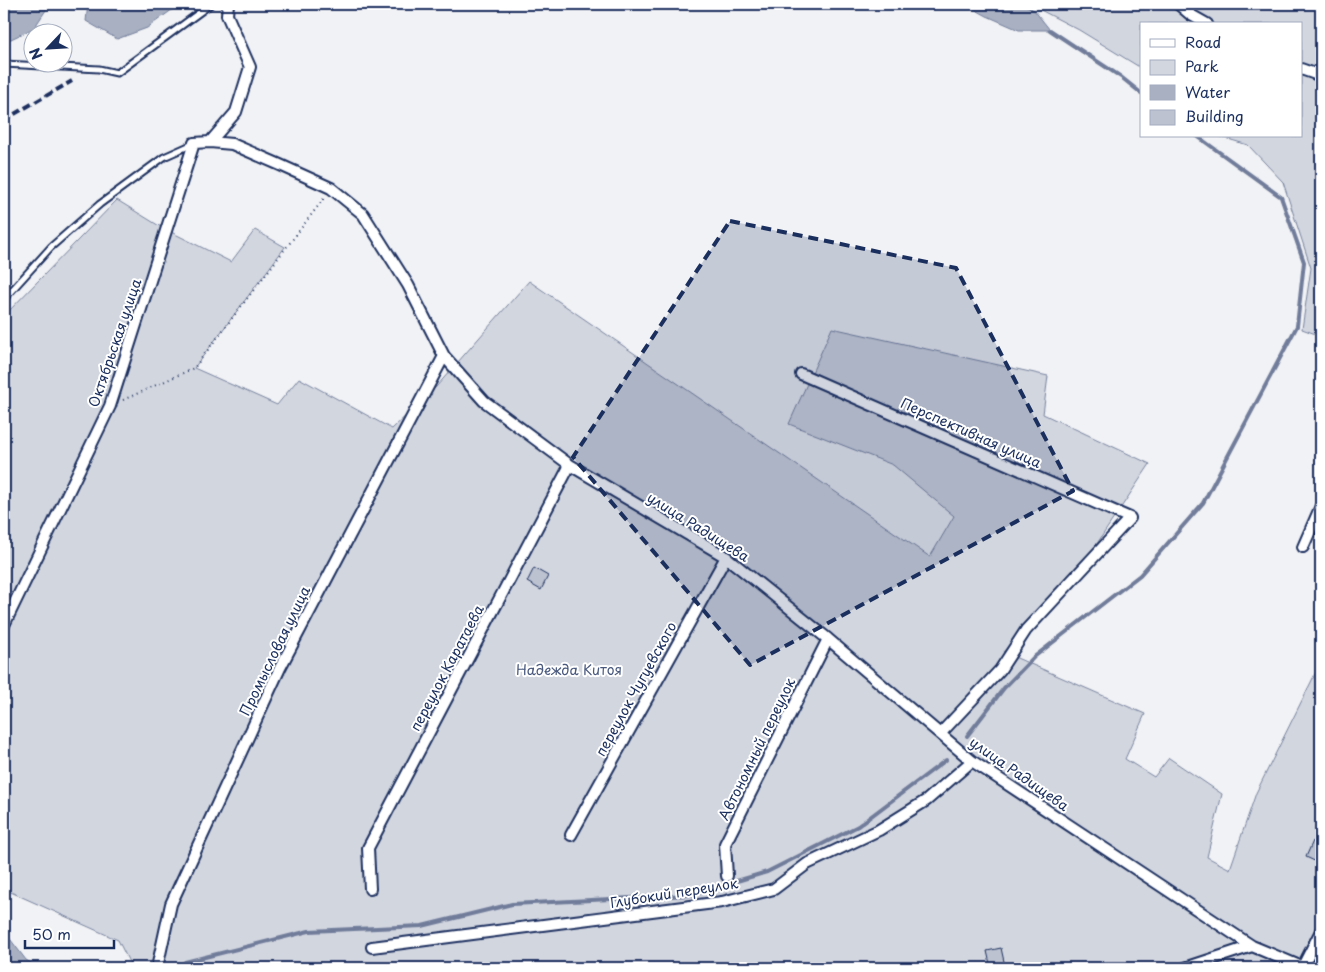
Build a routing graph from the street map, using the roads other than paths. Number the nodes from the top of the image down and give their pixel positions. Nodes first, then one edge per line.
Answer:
1 (210, 4) edge
2 (228, 4) edge
3 (1178, 4) edge
4 (1203, 22) edge
5 (4, 64) edge
6 (1302, 69) edge
7 (1321, 76) edge
8 (210, 142) junction
9 (194, 143) junction
10 (4, 299) edge
11 (444, 356) junction
12 (802, 374) dead end
13 (570, 465) junction
14 (1321, 506) edge
15 (1303, 547) dead end
16 (726, 557) junction
17 (4, 626) edge
18 (828, 638) junction
19 (941, 733) junction
20 (972, 761) junction
21 (571, 835) dead end
22 (727, 876) dead end
23 (370, 889) dead end
24 (1321, 931) edge
25 (1252, 946) junction
26 (372, 947) dead end
27 (157, 968) edge
28 (1185, 968) edge
29 (1302, 968) edge

1 - 5 lane
2 - 8 street
3 - 4 street
6 - 7 street
8 - 9 street, улица Радищева
8 - 11 street, улица Радищева
9 - 10 lane
9 - 17 street, Октябрьская улица
11 - 13 street, улица Радищева
11 - 27 street, Промысловая улица
12 - 19 street, Перспективная улица
13 - 16 street, улица Радищева
13 - 23 street, переулок Каратаева
14 - 15 street
16 - 18 street, улица Радищева
16 - 21 street, переулок Чугуевского
18 - 19 street, улица Радищева
18 - 22 street, Автономный переулок
19 - 20 street, улица Радищева
20 - 25 street, улица Радищева
20 - 26 street, Глубокий переулок
24 - 29 street
25 - 28 street
25 - 29 street, улица Радищева

